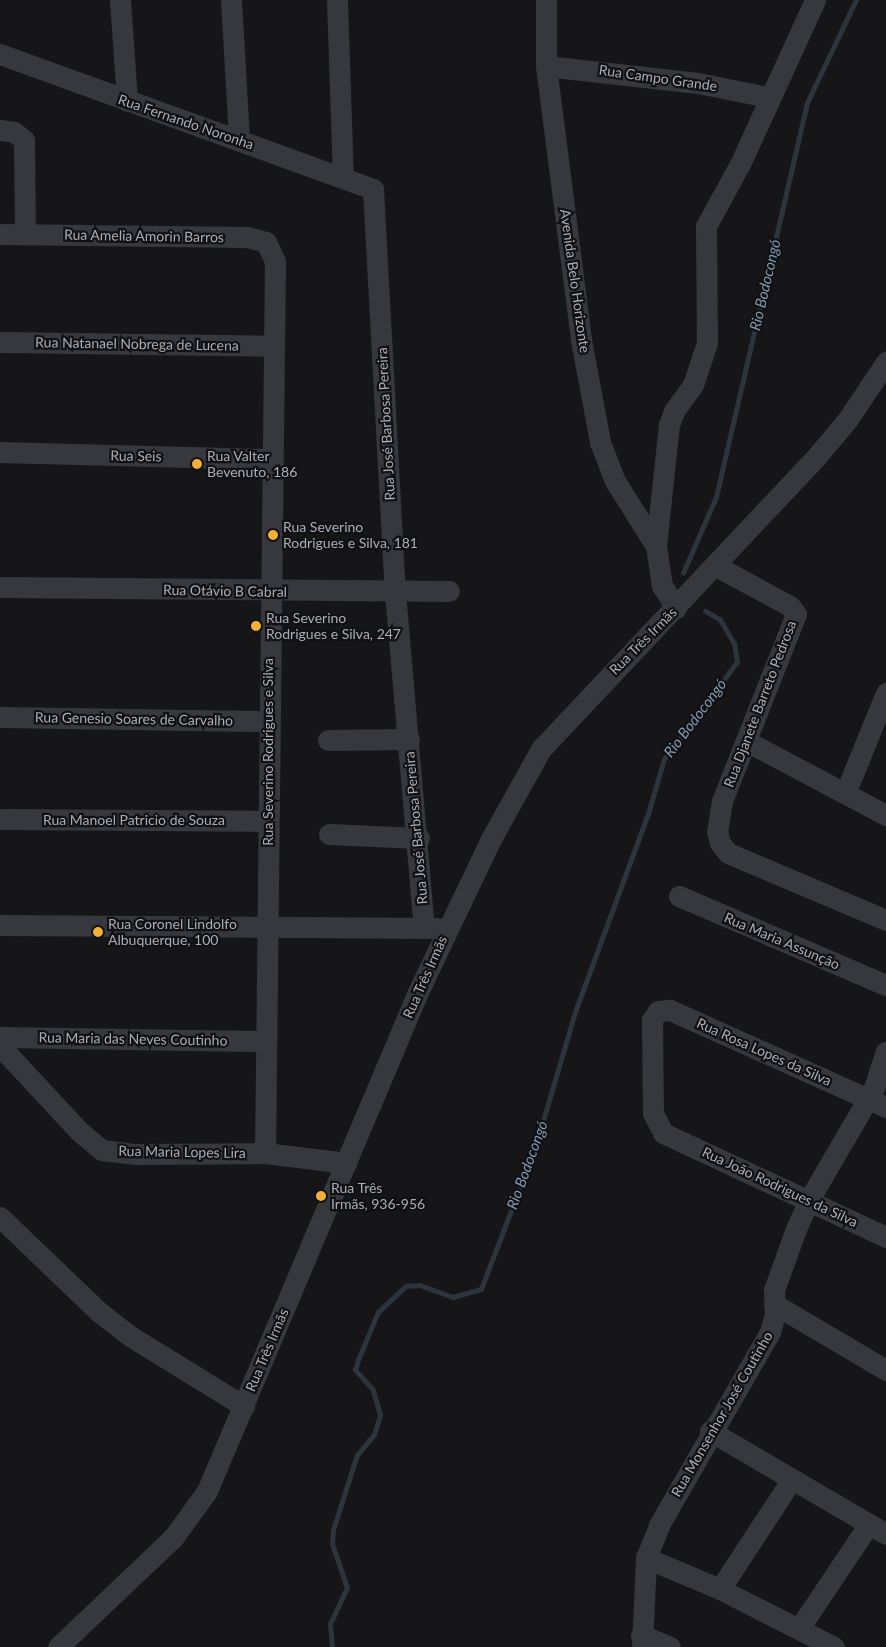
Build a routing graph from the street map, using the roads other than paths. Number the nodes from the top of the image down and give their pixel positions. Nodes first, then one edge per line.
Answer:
1 (120, 0) edge
2 (230, 0) edge
3 (337, 0) edge
4 (546, 0) edge
5 (815, 0) edge
6 (0, 54) edge
7 (546, 66) junction
8 (768, 97) junction
9 (127, 101) junction
10 (1, 130) edge
11 (239, 140) junction
12 (343, 178) junction
13 (373, 189) joint
14 (0, 234) edge
15 (25, 234) junction
16 (276, 261) joint
17 (0, 342) edge
18 (274, 346) junction
19 (886, 362) edge
20 (0, 452) edge
21 (272, 459) junction
22 (656, 546) junction
23 (716, 566) junction
24 (0, 587) edge
25 (449, 591) dead end
26 (269, 592) junction
27 (395, 592) junction
28 (678, 606) junction
29 (886, 693) edge
30 (0, 717) edge
31 (268, 721) junction
32 (409, 739) junction
33 (328, 740) dead end
34 (748, 742) junction
35 (846, 791) junction
36 (886, 815) edge
37 (0, 819) edge
38 (268, 821) junction
39 (329, 834) dead end
40 (418, 838) junction
41 (678, 896) dead end
42 (886, 920) edge
43 (0, 925) edge
44 (267, 927) junction
45 (424, 928) junction
46 (447, 928) junction
47 (886, 985) edge
48 (651, 1026) joint
49 (0, 1037) edge
50 (265, 1041) junction
51 (0, 1046) edge
52 (886, 1052) edge
53 (877, 1103) edge
54 (265, 1153) junction
55 (346, 1163) junction
56 (810, 1198) junction
57 (0, 1217) edge
58 (886, 1237) edge
59 (774, 1304) junction
60 (886, 1370) edge
61 (244, 1406) junction
62 (710, 1431) junction
63 (792, 1479) junction
64 (878, 1529) edge
65 (646, 1558) junction
66 (720, 1589) junction
67 (800, 1627) junction
68 (642, 1641) edge
69 (58, 1647) edge
70 (670, 1647) edge
71 (834, 1647) edge

1 - 9 street
2 - 11 street
3 - 12 street
4 - 7 street, Avenida Belo Horizonte
5 - 8 street
6 - 9 street, Rua Fernando Noronha
7 - 8 street, Rua Campo Grande
7 - 22 street, Avenida Belo Horizonte
8 - 22 street
9 - 11 street, Rua Fernando Noronha
10 - 15 street
11 - 12 street, Rua Fernando Noronha
12 - 13 street, Rua Fernando Noronha
13 - 27 street, Rua José Barbosa Pereira
14 - 15 street, Rua Amelia Amorin Barros
15 - 16 street, Rua Amelia Amorin Barros
16 - 18 street, Rua Severino Rodrigues e Silva
17 - 18 street, Rua Natanael Nobrega de Lucena
18 - 21 street, Rua Severino Rodrigues e Silva
19 - 23 street, Rua Três Irmãs
20 - 21 street, Rua Seis
21 - 26 street, Rua Severino Rodrigues e Silva
22 - 28 street
23 - 28 street, Rua Três Irmãs
23 - 34 street, Rua Djanete Barreto Pedrosa
24 - 26 street, Rua Otávio B Cabral
25 - 27 street, Rua Otávio B Cabral
26 - 27 street, Rua Otávio B Cabral
26 - 31 street, Rua Severino Rodrigues e Silva
27 - 32 street, Rua José Barbosa Pereira
28 - 46 street, Rua Três Irmãs
29 - 35 street
30 - 31 street, Rua Genesio Soares de Carvalho
31 - 38 street, Rua Severino Rodrigues e Silva
32 - 33 street
32 - 40 street, Rua José Barbosa Pereira
34 - 35 street
34 - 42 street, Rua Djanete Barreto Pedrosa
35 - 36 street
37 - 38 street, Rua Manoel Patricio de Souza
38 - 44 street, Rua Severino Rodrigues e Silva
39 - 40 street
40 - 45 street, Rua José Barbosa Pereira
41 - 47 street, Rua Maria Assunção
43 - 44 street
44 - 45 street
44 - 50 street, Rua Severino Rodrigues e Silva
45 - 46 street
46 - 55 street, Rua Três Irmãs
48 - 53 street, Rua Rosa Lopes da Silva
48 - 56 street, Rua João Rodrigues da Silva
49 - 50 street, Rua Maria das Neves Coutinho
50 - 54 street, Rua Severino Rodrigues e Silva
51 - 54 street, Rua Maria Lopes Lira
52 - 53 street, Rua Monsenhor José Coutinho
53 - 56 street, Rua Monsenhor José Coutinho
54 - 55 street, Rua Maria Lopes Lira
55 - 61 street, Rua Três Irmãs
56 - 58 street, Rua João Rodrigues da Silva
56 - 59 street, Rua Monsenhor José Coutinho
57 - 61 street
59 - 60 street
59 - 62 street, Rua Monsenhor José Coutinho
61 - 69 street, Rua Três Irmãs
62 - 63 street
62 - 65 street, Rua Monsenhor José Coutinho
63 - 64 street
63 - 66 street
64 - 67 street
65 - 66 street
65 - 68 street
66 - 67 street
67 - 71 street
68 - 70 street

